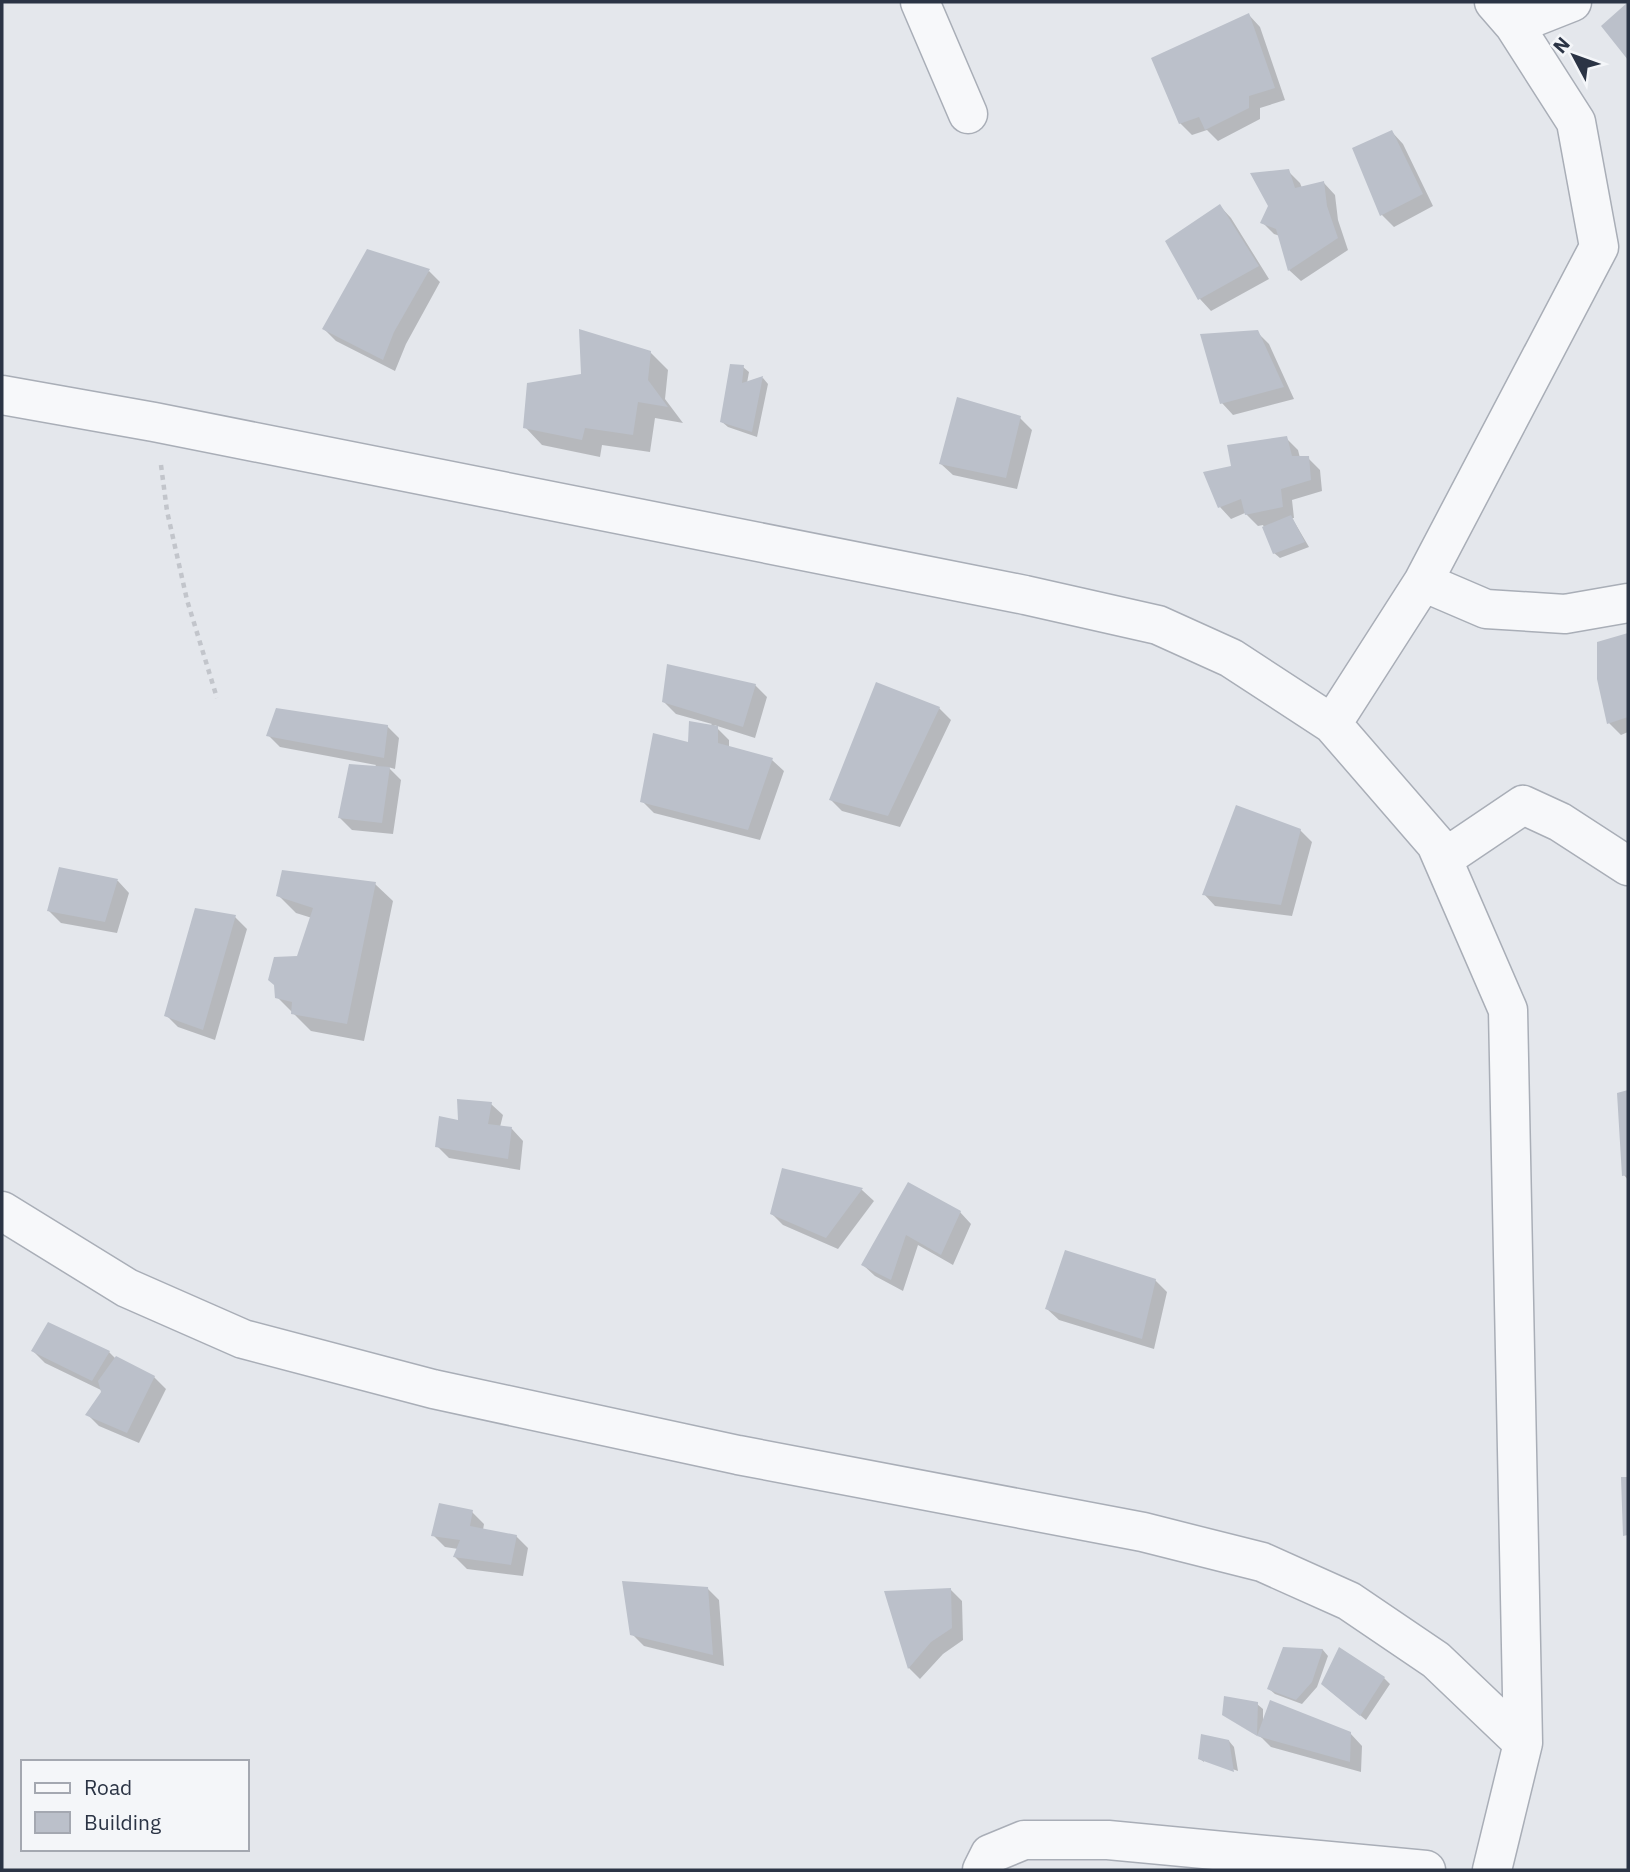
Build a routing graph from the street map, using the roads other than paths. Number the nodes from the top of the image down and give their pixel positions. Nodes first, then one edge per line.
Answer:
1 (920, 2) edge
2 (1572, 2) edge
3 (1504, 13) edge
4 (968, 114) dead end
5 (2, 395) edge
6 (1423, 582) junction
7 (1628, 603) edge
8 (1332, 724) junction
9 (1443, 859) junction
10 (1628, 866) edge
11 (2, 1211) edge
12 (1523, 1743) junction
13 (982, 1870) edge
14 (1426, 1870) edge
15 (1492, 1870) edge

1 - 4 street
2 - 3 street
3 - 6 street
5 - 8 street
6 - 7 street
6 - 8 street
8 - 9 street
9 - 10 street
9 - 12 street
11 - 12 street
12 - 15 street
13 - 14 street

